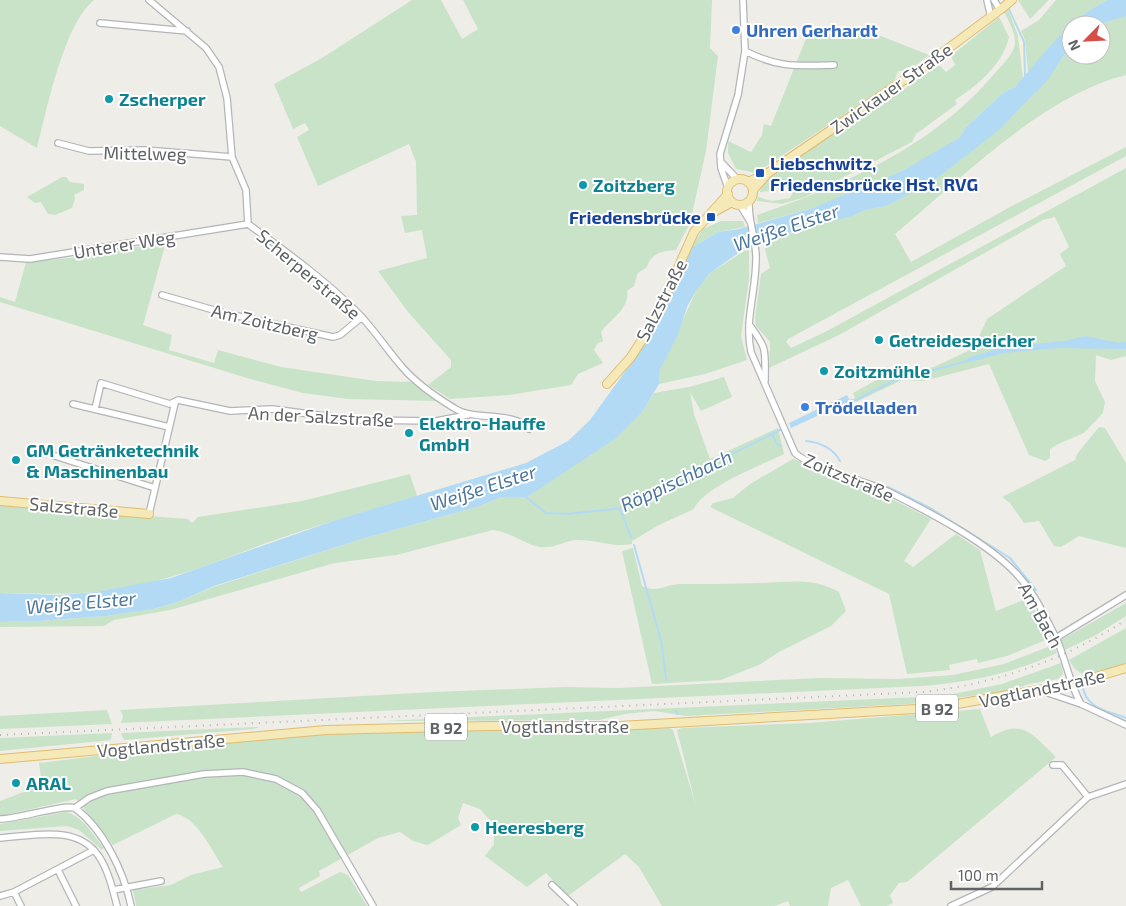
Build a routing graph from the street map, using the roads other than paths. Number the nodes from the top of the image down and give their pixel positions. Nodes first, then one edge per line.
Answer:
1 (149, 0) edge
2 (743, 0) edge
3 (987, 0) edge
4 (994, 0) edge
5 (1012, 0) edge
6 (997, 12) junction
7 (100, 24) dead end
8 (187, 32) junction
9 (745, 51) junction
10 (834, 65) dead end
11 (58, 144) dead end
12 (232, 157) junction
13 (721, 162) junction
14 (768, 173) junction
15 (737, 180) junction
16 (748, 182) junction
17 (753, 190) junction
18 (728, 191) junction
19 (749, 201) junction
20 (736, 203) junction
21 (710, 213) junction
22 (748, 213) junction
23 (248, 224) junction
24 (0, 257) edge
25 (162, 295) dead end
26 (362, 317) junction
27 (749, 324) junction
28 (765, 381) junction
29 (607, 384) dead end
30 (175, 403) junction
31 (73, 404) dead end
32 (95, 409) junction
33 (470, 415) junction
34 (168, 427) junction
35 (529, 430) dead end
36 (55, 456) dead end
37 (154, 488) junction
38 (0, 501) edge
39 (919, 508) joint
40 (149, 514) joint
41 (1126, 595) edge
42 (1056, 638) junction
43 (1126, 668) edge
44 (1072, 684) junction
45 (1039, 690) junction
46 (1081, 704) junction
47 (1126, 725) edge
48 (0, 760) edge
49 (1053, 765) dead end
50 (1126, 784) edge
51 (1088, 797) junction
52 (75, 808) junction
53 (0, 820) edge
54 (0, 838) edge
55 (94, 850) junction
56 (58, 870) junction
57 (161, 881) dead end
58 (552, 886) dead end
59 (127, 888) junction
60 (112, 890) junction
61 (14, 892) junction
62 (0, 896) edge
63 (21, 906) edge
64 (76, 906) edge
65 (117, 906) edge
66 (131, 906) edge
67 (373, 906) edge
68 (574, 906) edge
69 (951, 906) edge

1 - 8 street, Scherperstraße
2 - 9 street
3 - 6 street
4 - 6 street
5 - 6 main road, Zwickauer Straße
6 - 14 main road, Zwickauer Straße
7 - 8 street
8 - 12 street, Scherperstraße
9 - 10 street
9 - 13 street
11 - 12 street, Mittelweg
12 - 23 street, Scherperstraße
13 - 15 street
13 - 18 street
14 - 16 main road, Zwickauer Straße
14 - 17 main road, Zwickauer Straße
15 - 16 main road
15 - 18 main road
16 - 17 main road
17 - 19 main road, Zwickauer Straße
18 - 20 main road
18 - 21 main road, Salzstraße
19 - 20 main road
19 - 22 street, Zoitzstraße
20 - 21 main road, Salzstraße
20 - 22 street, Zoitzstraße
21 - 29 main road, Salzstraße
22 - 27 street, Zoitzstraße
23 - 24 street, Unterer Weg
23 - 26 street, Scherperstraße
25 - 26 street, Am Zoitzberg
26 - 33 street, Scherperstraße
27 - 28 street, Zoitzstraße
27 - 28 street, Zoitzstraße
28 - 39 street, Zoitzstraße
30 - 32 street, An der Salzstraße
30 - 33 street, An der Salzstraße
30 - 34 street
31 - 32 street
32 - 34 street
33 - 35 street, Scherperstraße
34 - 37 street
36 - 37 street
37 - 40 street
38 - 40 main road, Salzstraße
39 - 42 street, Am Bach
41 - 42 street
42 - 44 street, Am Bach
43 - 44 main road, Vogtlandstraße / B 92
44 - 45 main road, Vogtlandstraße / B 92
44 - 46 street, Am Bach
45 - 46 street
45 - 48 main road, Vogtlandstraße / B 92
46 - 47 street
49 - 51 street
50 - 51 street
51 - 69 street
52 - 53 street
52 - 59 street
52 - 67 street
54 - 55 street
55 - 56 street
55 - 60 street
56 - 61 street
56 - 64 street
57 - 59 street
58 - 68 street
59 - 60 street
59 - 66 street
60 - 65 street
61 - 62 street
61 - 63 street

